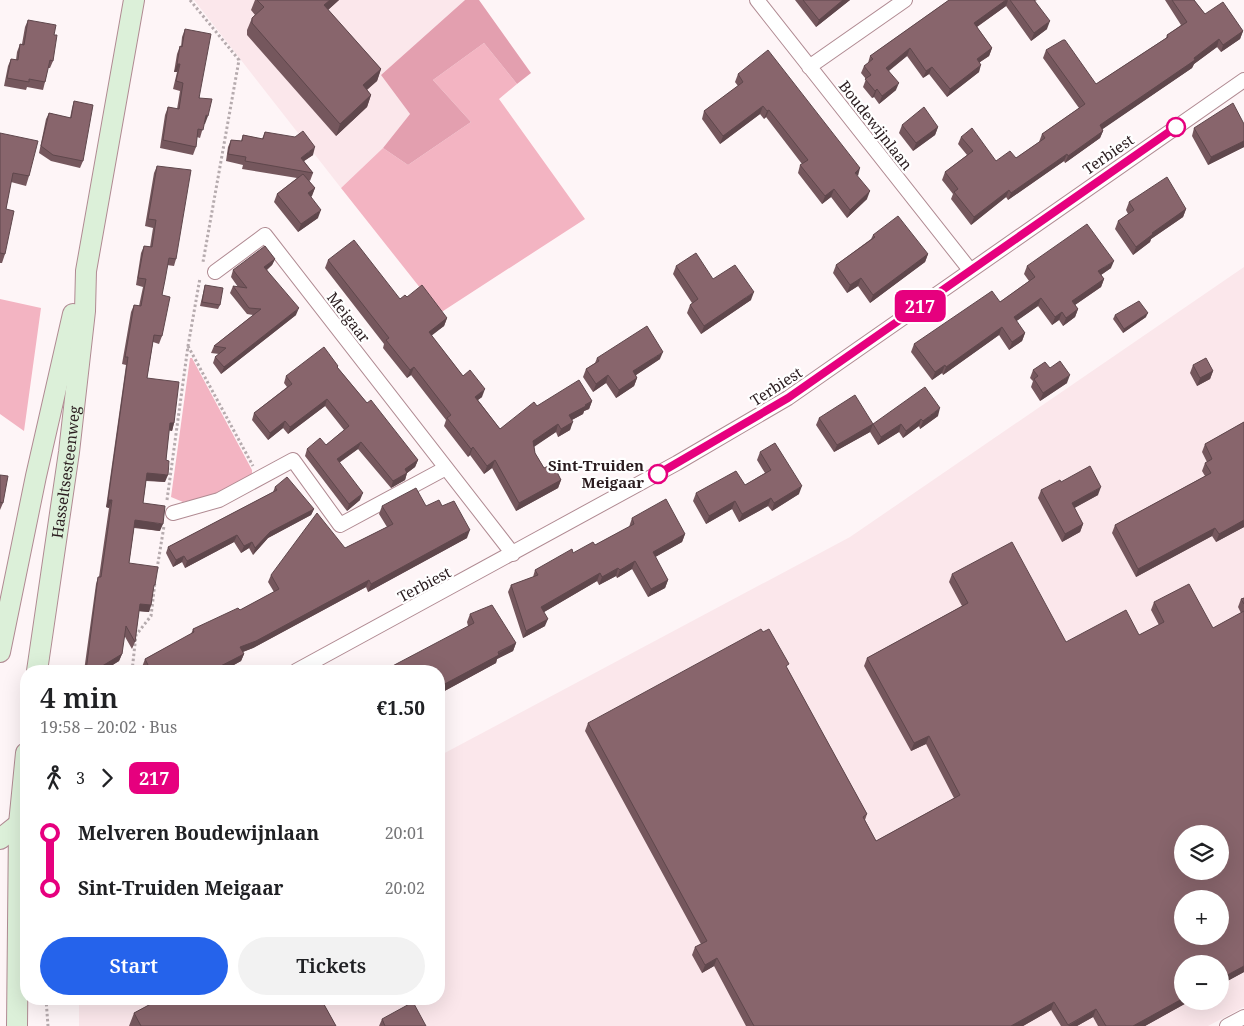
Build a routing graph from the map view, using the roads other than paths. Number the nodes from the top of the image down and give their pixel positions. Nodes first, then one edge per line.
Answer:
1 (134, 0) edge
2 (757, 0) edge
3 (905, 0) edge
4 (809, 67) junction
5 (1244, 80) edge
6 (970, 270) junction
7 (86, 272) junction
8 (215, 272) dead end
9 (446, 468) junction
10 (168, 513) road end
11 (513, 554) junction
12 (0, 652) edge
13 (39, 665) edge
14 (307, 665) edge
15 (20, 824) edge
16 (0, 839) edge
17 (20, 924) edge
18 (1244, 1017) edge
19 (17, 1026) edge
20 (1227, 1026) edge

1 - 7 main road, Hasseltsesteenweg
2 - 4 street, Boudewijnlaan
3 - 4 street
4 - 6 street, Boudewijnlaan
5 - 6 street, Terbiest
6 - 11 street, Terbiest
7 - 12 main road, Hasseltsesteenweg
7 - 13 main road, Hasseltsesteenweg
8 - 9 street, Meigaar
9 - 10 street
9 - 11 street, Meigaar
11 - 14 street, Terbiest
15 - 16 main road
17 - 19 main road
18 - 20 street

